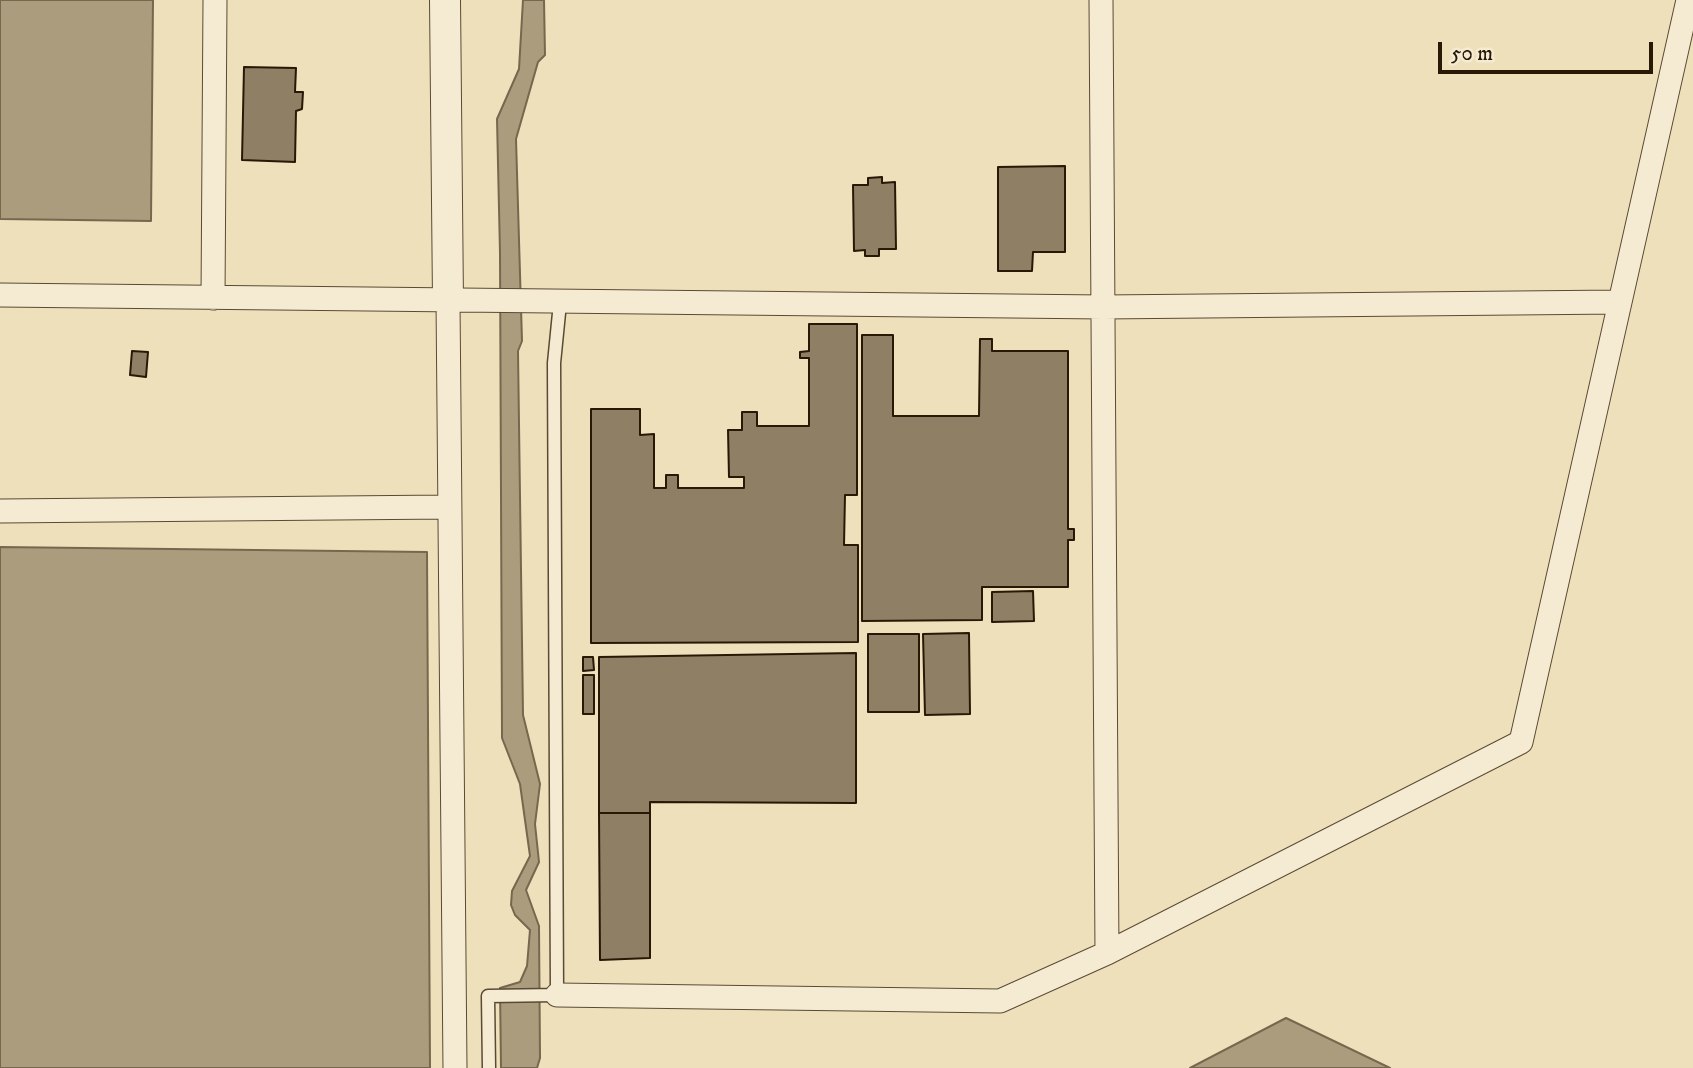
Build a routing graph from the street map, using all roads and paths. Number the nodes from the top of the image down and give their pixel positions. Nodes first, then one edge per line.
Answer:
1 (215, 0) edge
2 (444, 0) edge
3 (1101, 0) edge
4 (1688, 0) edge
5 (0, 295) edge
6 (213, 298) junction
7 (448, 301) junction
8 (1618, 302) junction
9 (556, 303) junction
10 (1103, 307) junction
11 (448, 507) junction
12 (0, 510) edge
13 (1107, 953) junction
14 (557, 995) junction
15 (455, 1068) edge
16 (489, 1068) edge

1 - 6 street
2 - 7 street
3 - 10 street
4 - 8 street
5 - 6 street
6 - 7 street
7 - 9 street
7 - 11 street
8 - 10 street
8 - 13 street
9 - 10 street
9 - 14 lane
10 - 13 street
11 - 12 street
11 - 15 street
13 - 14 street
14 - 16 lane

